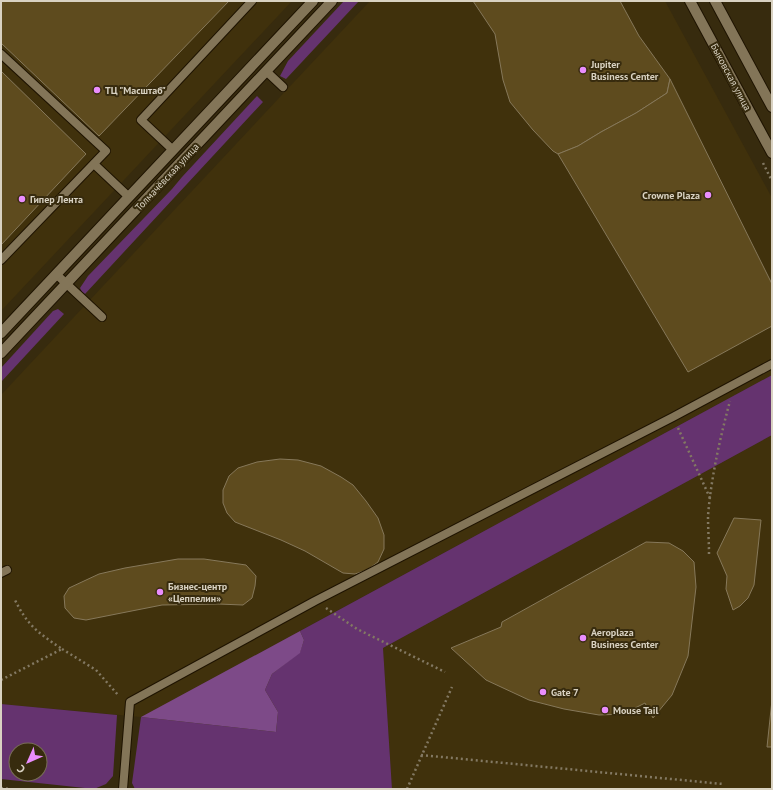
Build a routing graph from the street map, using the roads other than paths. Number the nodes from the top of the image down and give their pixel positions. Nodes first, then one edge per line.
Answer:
1 (252, 1) edge
2 (313, 1) edge
3 (332, 1) edge
4 (690, 1) edge
5 (714, 1) edge
6 (1, 54) edge
7 (266, 71) junction
8 (283, 87) dead end
9 (772, 107) edge
10 (173, 150) junction
11 (772, 152) edge
12 (94, 164) junction
13 (129, 197) junction
14 (1, 260) edge
15 (56, 274) junction
16 (66, 284) junction
17 (102, 317) dead end
18 (1, 333) edge
19 (1, 353) edge
20 (772, 364) edge
21 (124, 789) edge

1 - 10 lane
2 - 10 street, Толмачёвская улица
3 - 7 street, Толмачёвская улица
4 - 11 street, Быковская улица
5 - 9 street
6 - 12 lane
7 - 8 lane
7 - 16 street, Толмачёвская улица
10 - 13 street, Толмачёвская улица
12 - 13 lane
12 - 14 lane
13 - 15 street, Толмачёвская улица
15 - 16 lane
15 - 18 street, Толмачёвская улица
16 - 17 lane
16 - 19 street, Толмачёвская улица
20 - 21 lane

